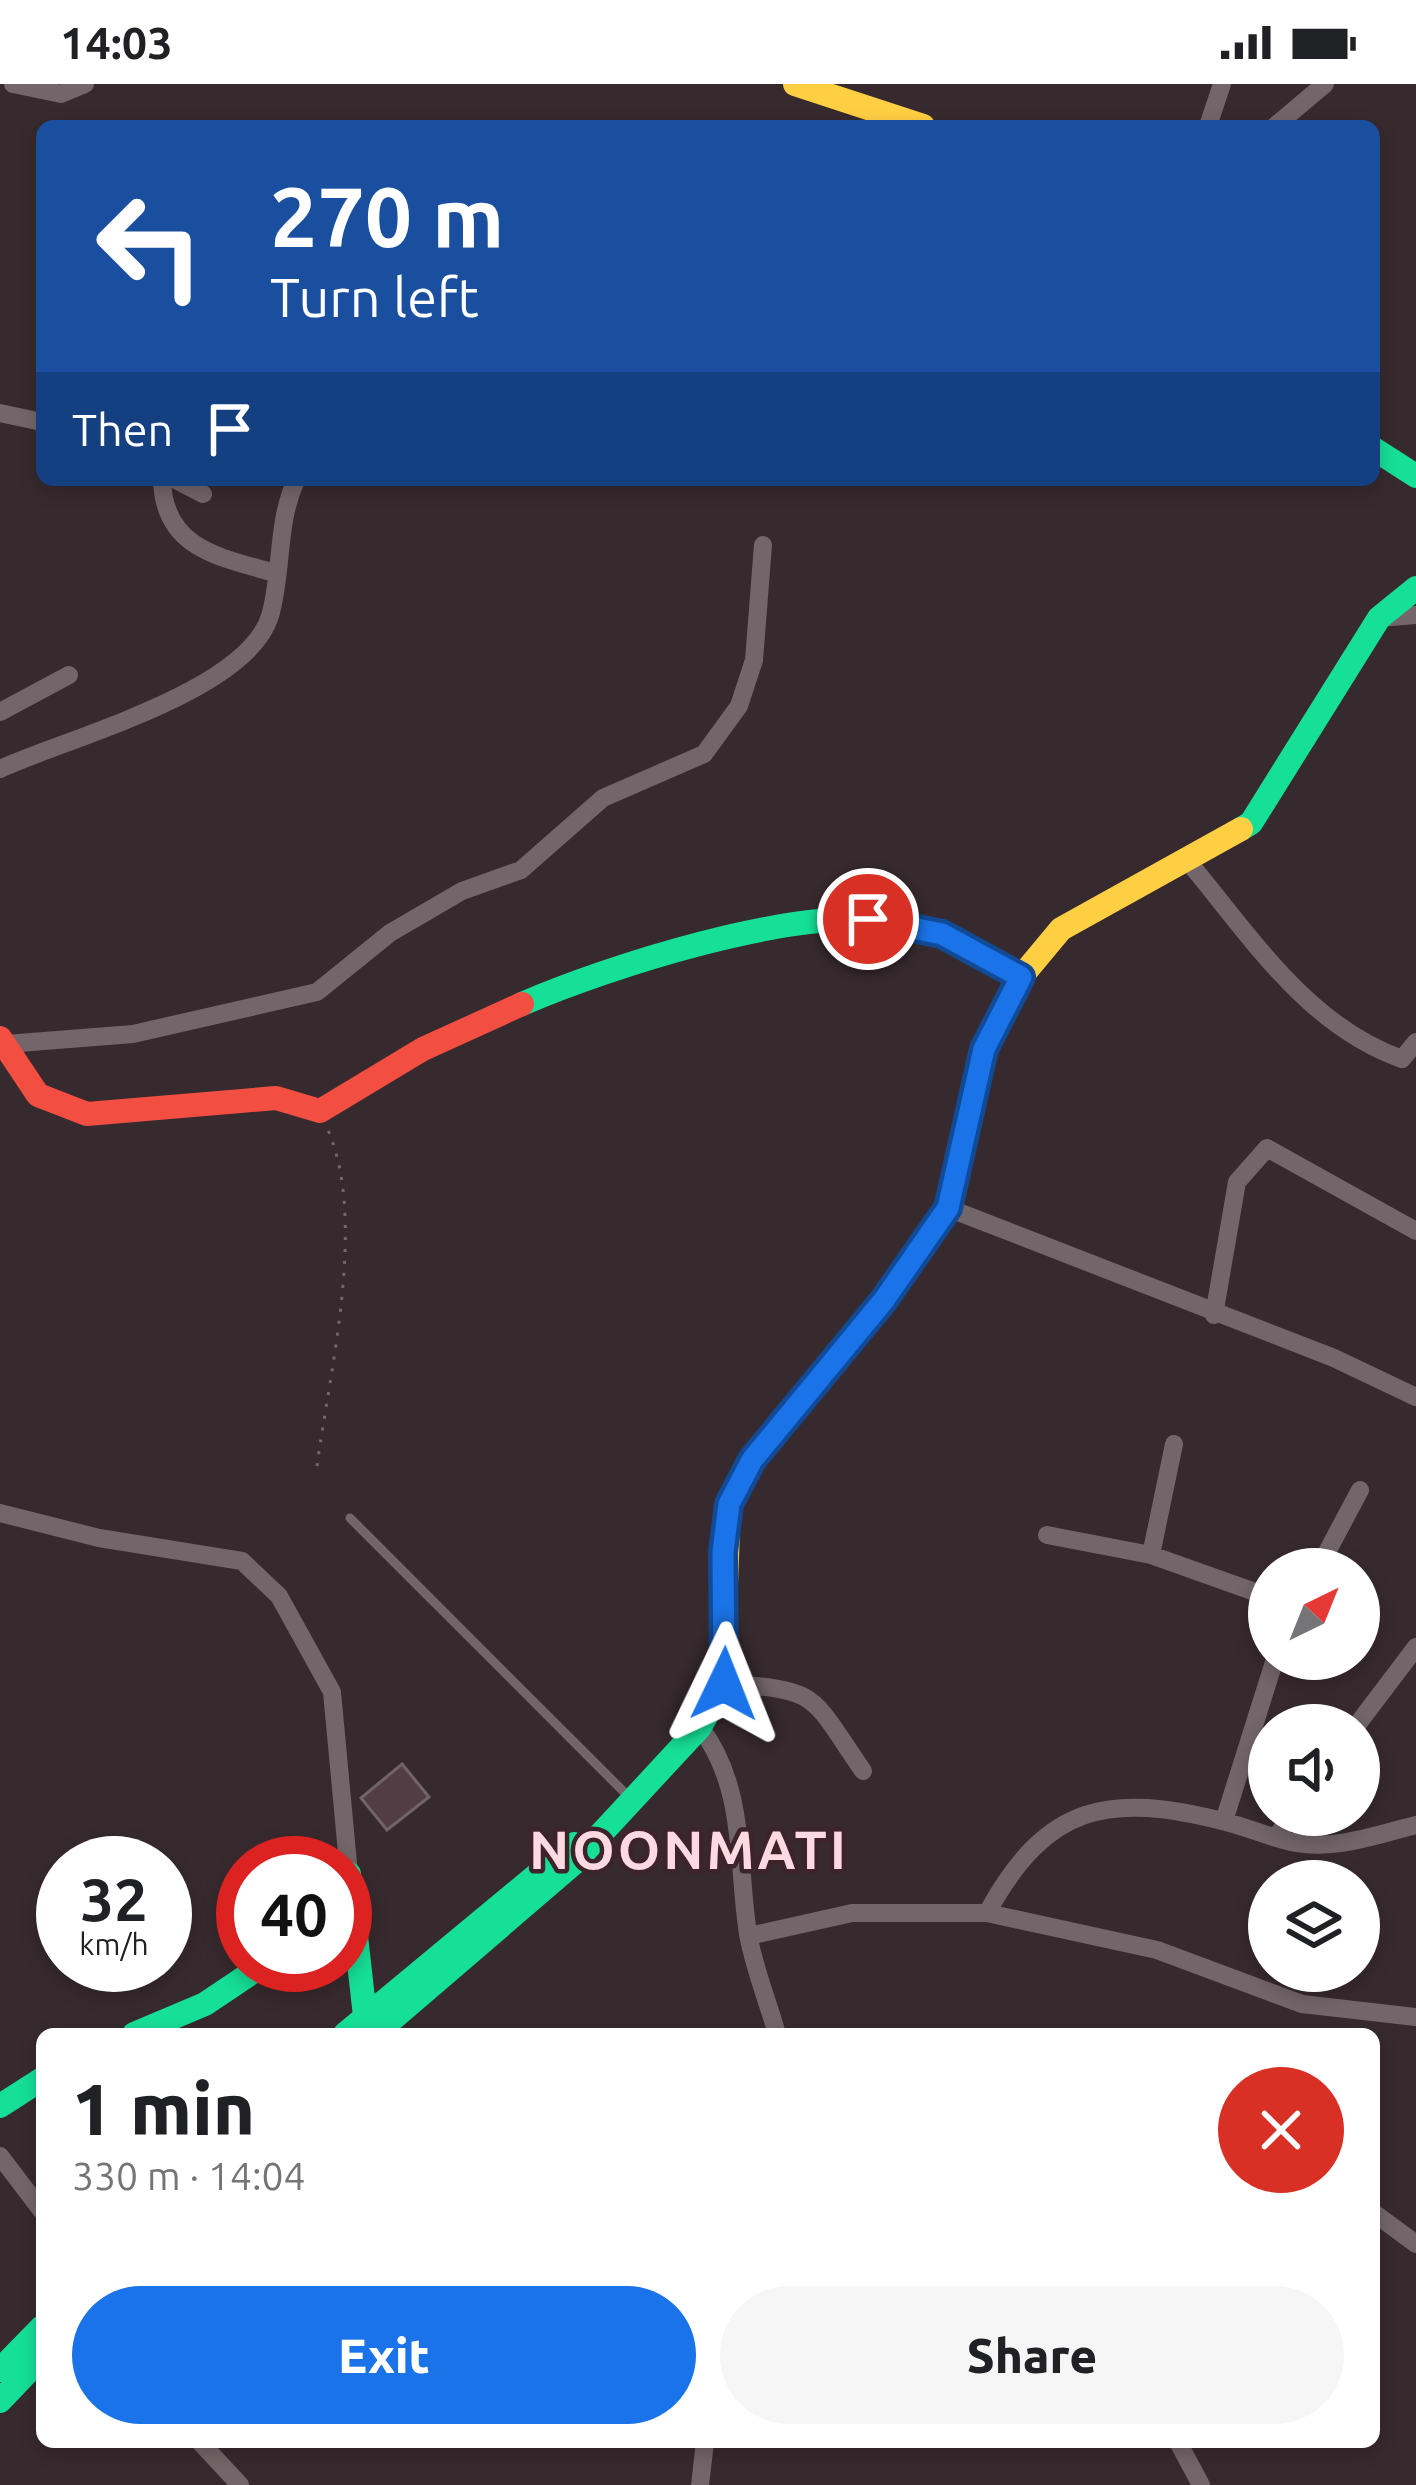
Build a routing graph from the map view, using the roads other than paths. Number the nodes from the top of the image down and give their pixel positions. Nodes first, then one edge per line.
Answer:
1 (14, 84) edge
2 (85, 84) edge
3 (795, 84) edge
4 (1222, 84) edge
5 (1325, 84) edge
6 (905, 120) edge
7 (1210, 120) edge
8 (1282, 120) edge
9 (0, 413) edge
10 (36, 421) edge
11 (1380, 452) edge
12 (1416, 476) edge
13 (162, 486) edge
14 (188, 486) edge
15 (293, 486) edge
16 (203, 494) dead end
17 (764, 545) dead end
18 (275, 573) junction
19 (1416, 588) edge
20 (1416, 615) edge
21 (1379, 618) junction
22 (69, 675) dead end
23 (0, 712) edge
24 (0, 769) edge
25 (1186, 859) junction
26 (1021, 977) junction
27 (2, 1042) edge
28 (1416, 1042) edge
29 (948, 1208) junction
30 (1416, 1231) edge
31 (1214, 1315) junction
32 (1416, 1397) edge
33 (1174, 1444) dead end
34 (1360, 1490) dead end
35 (0, 1513) edge
36 (350, 1518) dead end
37 (1047, 1535) dead end
38 (1329, 1548) edge
39 (1151, 1555) junction
40 (1248, 1590) edge
41 (1416, 1646) edge
42 (1269, 1680) edge
43 (724, 1684) junction
44 (1373, 1704) edge
45 (700, 1727) junction
46 (863, 1772) dead end
47 (629, 1797) junction
48 (1224, 1821) junction
49 (1416, 1825) edge
50 (344, 1836) edge
51 (1276, 1837) joint
52 (986, 1913) junction
53 (748, 1936) junction
54 (224, 1992) edge
55 (365, 1992) edge
56 (1416, 2017) edge
57 (370, 2025) edge
58 (148, 2028) edge
59 (775, 2028) edge
60 (36, 2083) edge
61 (0, 2106) edge
62 (0, 2156) edge
63 (36, 2203) edge
64 (1380, 2217) edge
65 (1416, 2244) edge
66 (36, 2333) edge
67 (36, 2363) edge
68 (0, 2369) edge
69 (0, 2402) edge
70 (205, 2448) edge
71 (704, 2448) edge
72 (1181, 2448) edge
73 (239, 2485) edge
74 (700, 2485) edge
75 (1201, 2485) edge

1 - 2 street
3 - 6 street
4 - 7 street
5 - 8 street
9 - 10 street
11 - 12 street
13 - 18 street
14 - 16 street
15 - 18 street
17 - 27 street
18 - 24 street
19 - 21 street
20 - 21 street
21 - 25 street
22 - 23 street
25 - 26 street
25 - 28 street
26 - 27 street
26 - 29 street
29 - 31 street
29 - 43 street
30 - 31 street
31 - 32 street
33 - 39 street
34 - 38 street
35 - 50 street
36 - 47 lane
37 - 39 street
39 - 40 street
41 - 44 street
42 - 48 street
43 - 45 street
43 - 46 street
45 - 47 street
45 - 53 street
47 - 57 street
48 - 51 street
48 - 52 street
49 - 51 street
52 - 53 street
52 - 56 street
53 - 59 street
54 - 58 street
55 - 57 street
60 - 61 street
62 - 63 street
64 - 65 street
66 - 68 street
67 - 69 street
70 - 73 street
71 - 74 street
72 - 75 street

